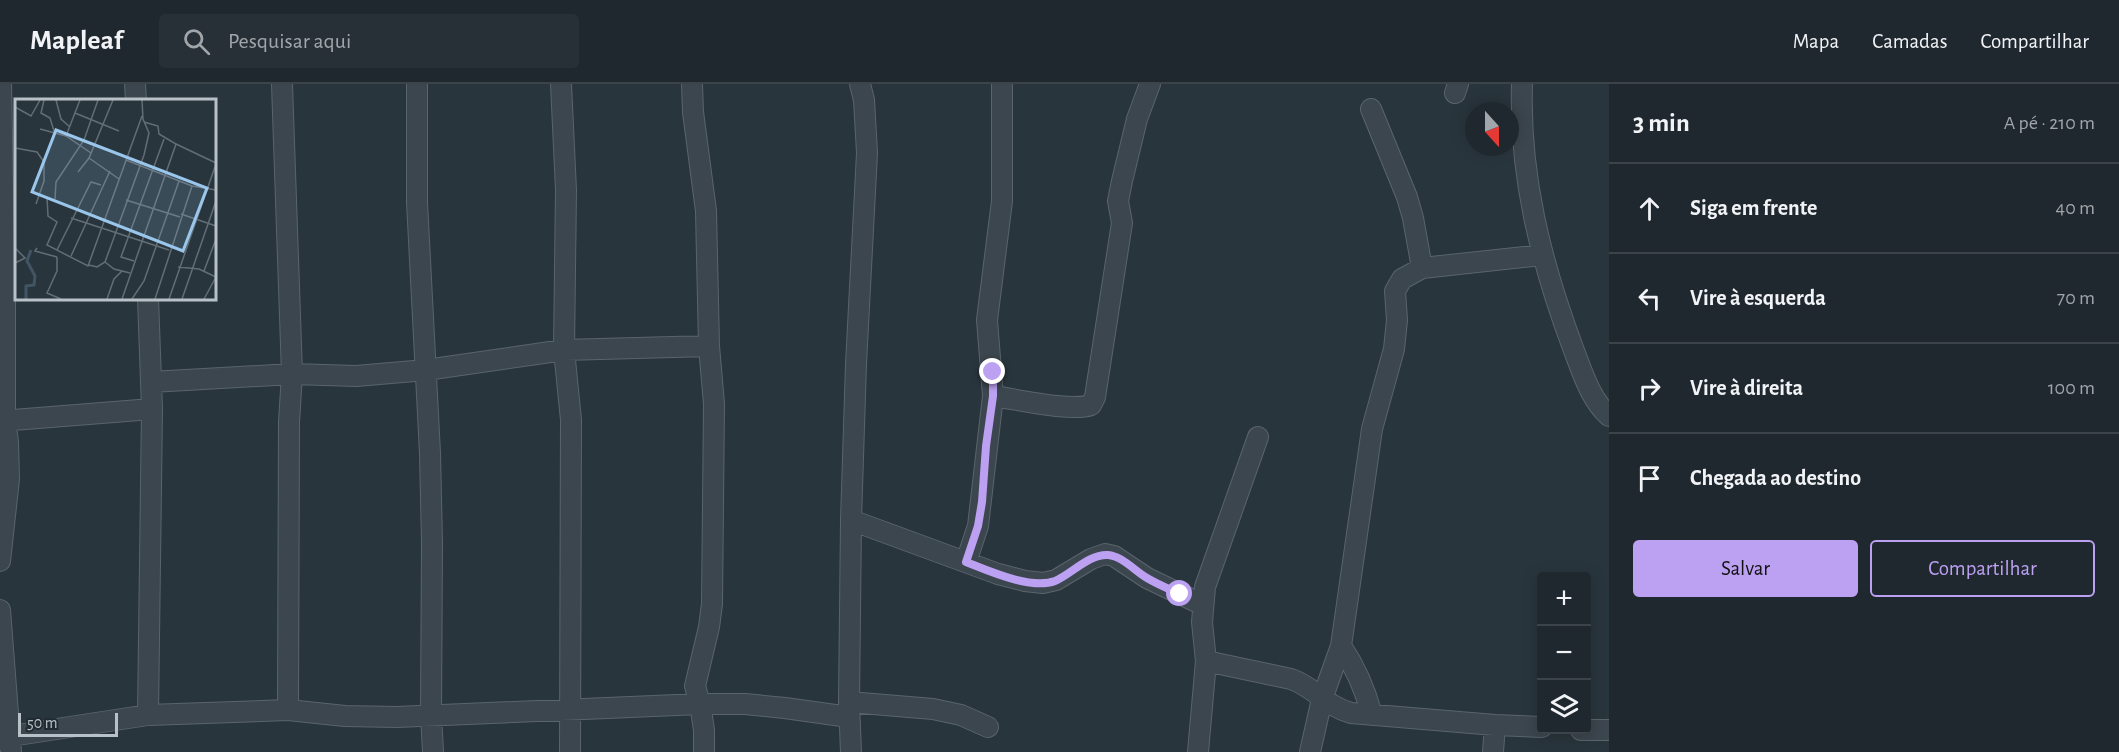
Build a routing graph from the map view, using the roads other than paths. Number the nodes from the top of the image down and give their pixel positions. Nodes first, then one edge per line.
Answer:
1 (1, 84) edge
2 (135, 84) edge
3 (282, 84) edge
4 (417, 84) edge
5 (561, 84) edge
6 (692, 84) edge
7 (860, 84) edge
8 (1002, 84) edge
9 (1150, 84) edge
10 (1522, 84) edge
11 (136, 99) edge
12 (1371, 110) dead end
13 (1542, 255) junction
14 (1422, 268) junction
15 (148, 300) edge
16 (709, 346) junction
17 (564, 350) junction
18 (426, 370) junction
19 (292, 374) junction
20 (151, 382) junction
21 (993, 396) junction
22 (152, 410) junction
23 (1609, 416) edge
24 (3, 421) edge
25 (1258, 437) dead end
26 (851, 520) junction
27 (0, 561) edge
28 (966, 562) junction
29 (1203, 604) junction
30 (0, 610) edge
31 (1341, 646) junction
32 (1206, 661) junction
33 (1322, 699) junction
34 (700, 704) junction
35 (849, 709) junction
36 (288, 710) junction
37 (569, 710) junction
38 (148, 715) junction
39 (431, 715) junction
40 (1372, 715) junction
41 (1495, 725) junction
42 (988, 727) dead end
43 (1537, 727) edge
44 (1591, 729) edge
45 (1609, 730) edge
46 (7, 743) edge
47 (433, 752) edge
48 (570, 752) edge
49 (704, 752) edge
50 (851, 752) edge
51 (1198, 752) edge
52 (1310, 752) edge
53 (1493, 752) edge

1 - 24 street
2 - 11 street
3 - 19 street
4 - 18 street
5 - 17 street
6 - 16 street
7 - 26 street
8 - 21 street
9 - 21 street
10 - 13 street
12 - 14 street
13 - 14 street
13 - 23 street
14 - 31 street
15 - 20 street
16 - 17 street
16 - 34 street
17 - 18 street
17 - 37 street
18 - 19 street
18 - 39 street
19 - 20 street
19 - 36 street
20 - 22 street
21 - 28 street
22 - 24 street
22 - 38 street
24 - 27 street
25 - 29 street
26 - 28 street
26 - 35 street
28 - 29 street
29 - 32 street
30 - 46 street
31 - 33 street
31 - 40 street
32 - 33 street
32 - 51 street
33 - 40 street
33 - 52 street
34 - 35 street
34 - 37 street
34 - 49 street
35 - 42 street
35 - 50 street
36 - 38 street
36 - 39 street
37 - 39 street
37 - 48 street
38 - 46 street
39 - 47 street
40 - 41 street
41 - 43 street
41 - 53 street
44 - 45 street

